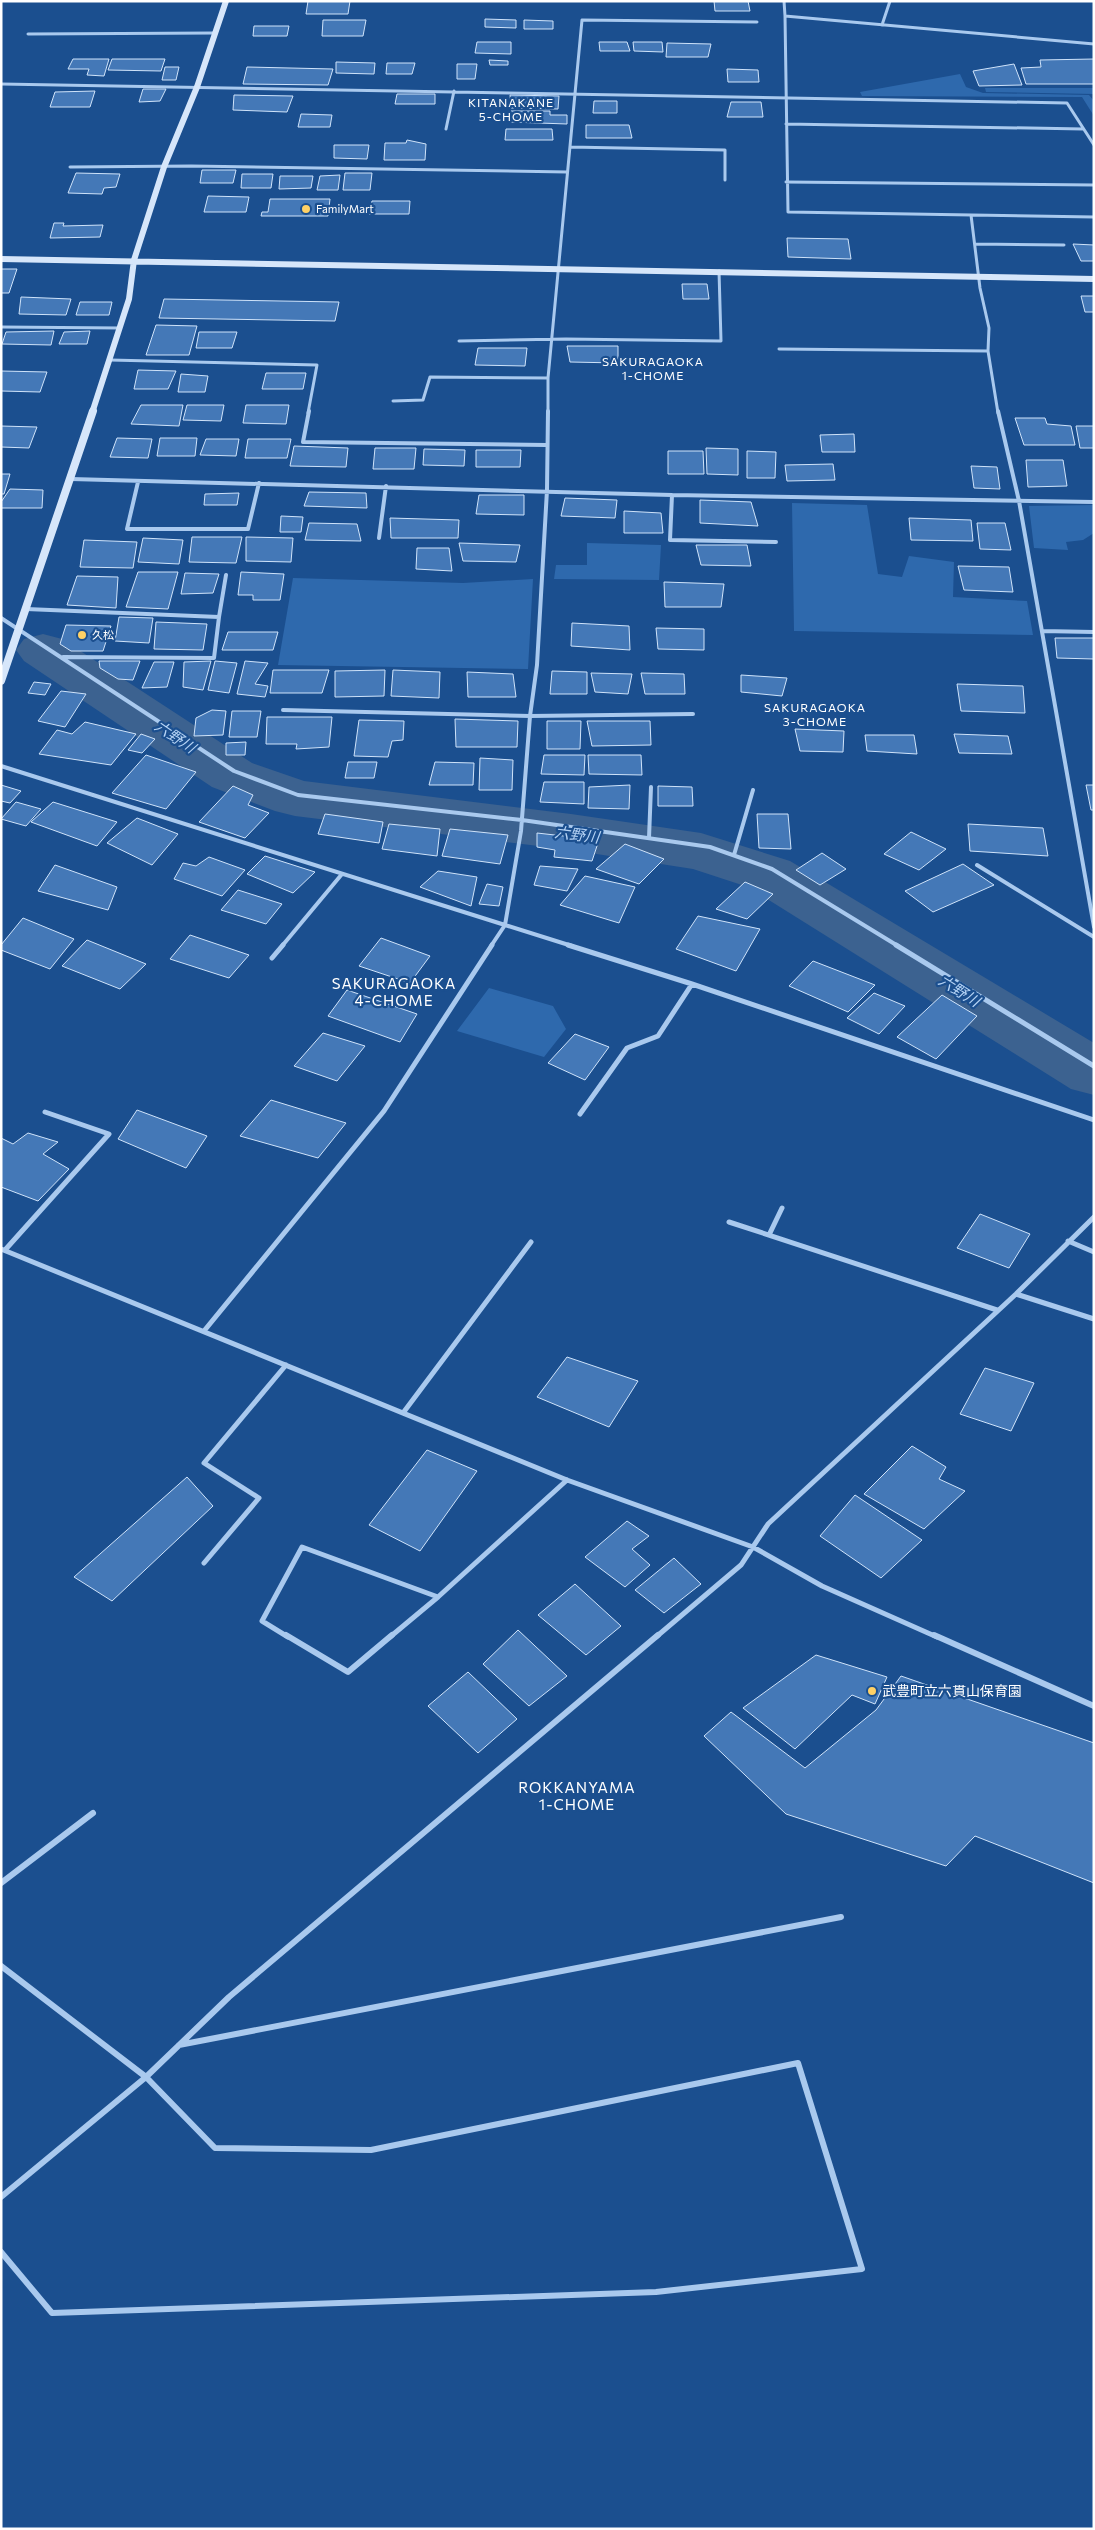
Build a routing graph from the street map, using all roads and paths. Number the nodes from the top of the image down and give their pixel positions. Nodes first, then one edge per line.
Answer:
1 (226, 1) edge
2 (784, 1) edge
3 (890, 1) edge
4 (785, 16) junction
5 (757, 22) dead end
6 (882, 24) junction
7 (214, 33) junction
8 (28, 34) dead end
9 (1094, 44) edge
10 (1, 84) edge
11 (197, 86) junction
12 (454, 91) junction
13 (575, 93) junction
14 (786, 98) junction
15 (786, 124) junction
16 (446, 129) dead end
17 (1083, 129) junction
18 (1094, 145) edge
19 (570, 147) junction
20 (70, 167) dead end
21 (164, 167) junction
22 (567, 172) junction
23 (725, 180) dead end
24 (786, 182) junction
25 (1094, 184) edge
26 (971, 216) junction
27 (1094, 217) edge
28 (975, 244) junction
29 (1064, 245) dead end
30 (1, 259) edge
31 (134, 260) junction
32 (558, 268) junction
33 (719, 271) junction
34 (980, 277) junction
35 (1094, 279) edge
36 (1, 327) edge
37 (120, 328) junction
38 (459, 341) dead end
39 (553, 341) junction
40 (779, 349) dead end
41 (988, 351) junction
42 (110, 360) junction
43 (548, 378) junction
44 (393, 401) dead end
45 (546, 446) junction
46 (71, 479) junction
47 (138, 482) junction
48 (259, 484) junction
49 (386, 486) junction
50 (547, 490) junction
51 (672, 495) junction
52 (1019, 501) junction
53 (1094, 502) edge
54 (379, 538) dead end
55 (776, 542) dead end
56 (226, 575) dead end
57 (26, 609) junction
58 (219, 617) junction
59 (1, 618) edge
60 (18, 629) junction
61 (1042, 631) junction
62 (1094, 632) edge
63 (62, 656) junction
64 (2, 676) edge
65 (283, 710) dead end
66 (693, 714) dead end
67 (530, 716) junction
68 (1, 766) edge
69 (651, 787) dead end
70 (753, 790) dead end
71 (522, 821) junction
72 (649, 838) junction
73 (734, 855) junction
74 (977, 865) dead end
75 (342, 874) junction
76 (505, 926) junction
77 (1094, 927) edge
78 (1094, 937) edge
79 (272, 958) dead end
80 (692, 984) junction
81 (1094, 1066) edge
82 (45, 1112) dead end
83 (580, 1114) dead end
84 (1094, 1120) edge
85 (782, 1208) dead end
86 (1094, 1216) edge
87 (729, 1222) dead end
88 (769, 1235) junction
89 (1068, 1241) junction
90 (530, 1242) dead end
91 (3, 1250) edge
92 (1094, 1252) edge
93 (1016, 1294) junction
94 (997, 1310) junction
95 (1094, 1319) edge
96 (204, 1331) junction
97 (286, 1365) junction
98 (403, 1413) junction
99 (567, 1480) junction
100 (753, 1547) junction
101 (204, 1563) dead end
102 (438, 1597) junction
103 (1094, 1706) edge
104 (92, 1813) dead end
105 (1, 1883) edge
106 (841, 1917) dead end
107 (1, 1966) edge
108 (178, 2045) junction
109 (146, 2076) junction
110 (1, 2197) edge
111 (1, 2252) edge

1 - 7 street
2 - 4 street
3 - 6 street
4 - 6 street
4 - 14 street
5 - 13 street
6 - 9 street
7 - 8 street
7 - 11 street
10 - 11 street
11 - 12 street
11 - 21 street
12 - 13 street
12 - 16 street
13 - 14 street
13 - 19 street
14 - 15 street
14 - 17 street
15 - 17 street
15 - 24 street
17 - 18 street
19 - 22 street
19 - 23 street
20 - 21 street
21 - 22 street
21 - 31 street
22 - 32 street
24 - 25 street
24 - 26 street
26 - 27 street
26 - 28 street
28 - 29 street
28 - 34 street
30 - 31 street
31 - 32 street
31 - 37 street
32 - 33 street
32 - 39 street
33 - 34 street
33 - 39 street
34 - 35 street
34 - 41 street
36 - 37 street
37 - 42 street
38 - 39 street
39 - 43 street
40 - 41 street
41 - 52 street
42 - 45 street
42 - 46 street
43 - 44 street
43 - 45 street
45 - 50 street
46 - 47 street
46 - 57 street
47 - 48 street
47 - 48 street
48 - 49 street
49 - 50 street
49 - 54 street
50 - 51 street
50 - 67 street
51 - 52 street
51 - 55 street
52 - 53 street
52 - 61 street
56 - 58 street
57 - 58 street
57 - 60 street
58 - 63 street
59 - 60 street
60 - 63 street
60 - 64 street
61 - 62 street
61 - 77 street
63 - 71 street
65 - 67 street
66 - 67 street
67 - 71 street
68 - 75 street
69 - 72 street
70 - 73 street
71 - 72 street
71 - 76 street
72 - 73 street
73 - 81 street
74 - 78 street
75 - 76 street
75 - 79 street
76 - 80 street
76 - 96 street
80 - 83 street
80 - 84 street
82 - 91 street
85 - 88 street
86 - 89 street
87 - 88 street
88 - 94 street
89 - 92 street
89 - 93 street
90 - 98 street
91 - 96 street
93 - 94 street
93 - 95 street
94 - 100 street
96 - 97 street
97 - 98 street
97 - 101 street
98 - 99 street
99 - 100 street
99 - 102 street
100 - 103 street
100 - 108 street
102 - 102 street
104 - 105 street
106 - 108 street
107 - 109 street
108 - 109 street
109 - 110 street
109 - 111 street

